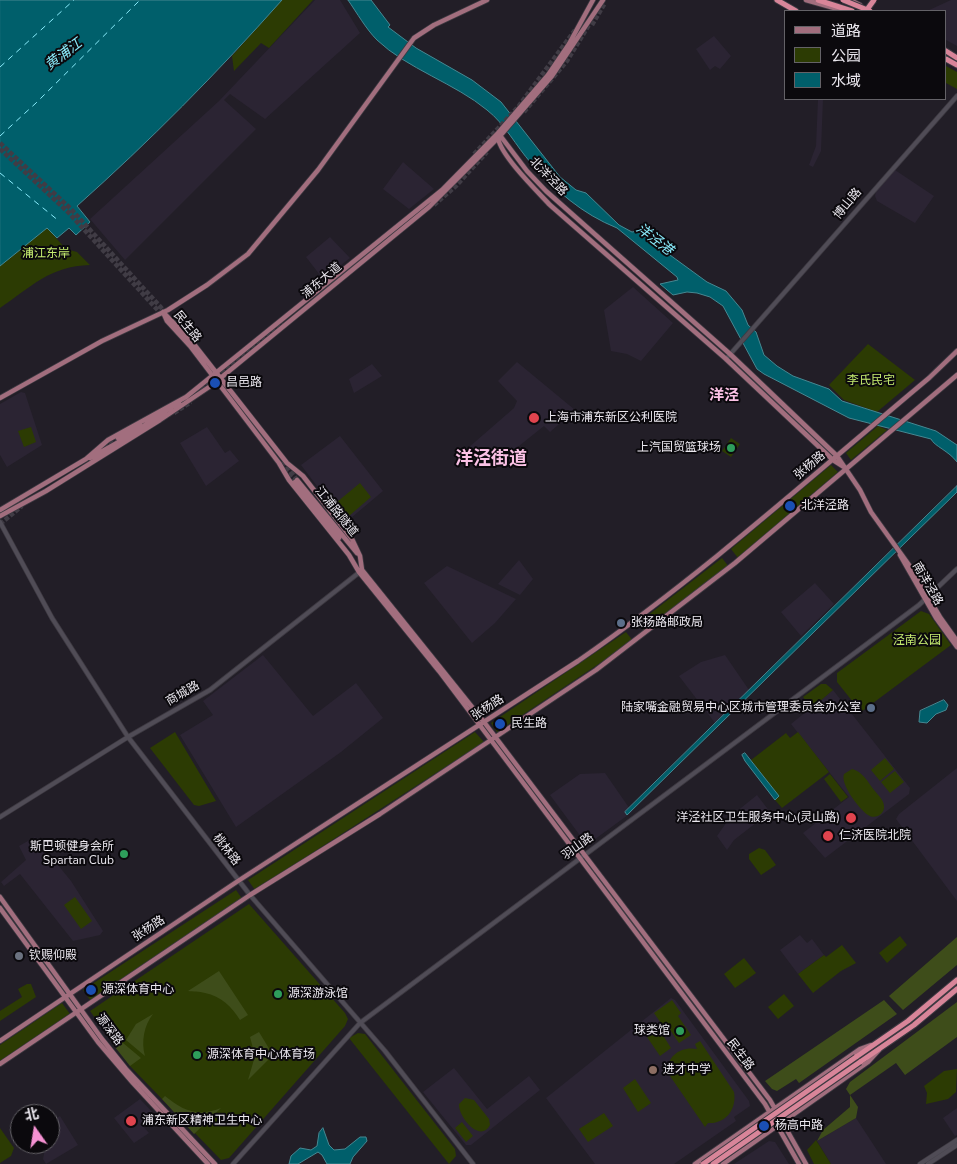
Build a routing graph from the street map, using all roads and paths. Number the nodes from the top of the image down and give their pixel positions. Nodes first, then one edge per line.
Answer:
1 (487, 0) edge
2 (593, 0) edge
3 (777, 0) edge
4 (806, 0) edge
5 (818, 0) edge
6 (843, 0) edge
7 (850, 0) edge
8 (605, 1) edge
9 (794, 10) edge
10 (841, 10) edge
11 (849, 10) edge
12 (868, 10) edge
13 (873, 10) edge
14 (957, 96) edge
15 (516, 115) junction
16 (500, 135) junction
17 (163, 312) junction
18 (957, 351) edge
19 (730, 354) junction
20 (726, 359) junction
21 (215, 375) junction
22 (957, 375) edge
23 (218, 380) junction
24 (0, 398) edge
25 (184, 398) junction
26 (118, 438) tunnel mouth
27 (835, 458) junction
28 (847, 469) junction
29 (0, 510) edge
30 (0, 516) edge
31 (0, 522) edge
32 (349, 555) junction
33 (360, 556) junction
34 (957, 569) edge
35 (361, 571) junction
36 (927, 599) junction
37 (957, 641) edge
38 (957, 648) edge
39 (482, 724) junction
40 (128, 737) junction
41 (493, 739) junction
42 (0, 817) edge
43 (583, 857) junction
44 (238, 881) junction
45 (250, 895) junction
46 (0, 897) edge
47 (0, 908) edge
48 (957, 980) edge
49 (957, 988) edge
50 (71, 992) junction
51 (65, 996) junction
52 (79, 1011) junction
53 (360, 1022) junction
54 (0, 1041) edge
55 (881, 1044) junction
56 (858, 1060) junction
57 (0, 1064) edge
58 (775, 1107) junction
59 (768, 1111) junction
60 (783, 1123) junction
61 (777, 1127) junction
62 (957, 1140) edge
63 (957, 1145) edge
64 (208, 1164) edge
65 (215, 1164) edge
66 (233, 1164) edge
67 (473, 1164) edge
68 (694, 1164) edge
69 (703, 1164) edge
70 (712, 1164) edge
71 (723, 1164) edge
72 (799, 1164) edge
73 (806, 1164) edge
74 (920, 1164) edge
75 (928, 1164) edge

1 - 17 main road
2 - 15 main road, 浦东大道
3 - 9 highway
4 - 10 main road
5 - 11 highway
6 - 12 highway, bridge
7 - 13 main road
8 - 15 main road, 浦东大道
14 - 19 street, 博山路
15 - 16 main road, 浦东大道
16 - 19 main road, 北洋泾路
16 - 20 main road, 北洋泾路
16 - 21 main road, 浦东大道
16 - 23 main road, 浦东大道
17 - 21 main road, 民生路
17 - 24 main road
18 - 27 main road, 张杨路
19 - 20 street, 博山路
19 - 27 main road, 北洋泾路
20 - 27 main road, 北洋泾路
21 - 23 main road, 民生路
21 - 25 main road, 浦东大道
22 - 28 main road
23 - 30 main road, 浦东大道
23 - 32 main road, 民生路
23 - 33 main road, 民生路
25 - 26 main road
25 - 29 main road, 浦东大道
27 - 28 main road, 北洋泾路
27 - 39 main road, 张杨路
28 - 36 main road, 南洋泾路
28 - 41 main road
31 - 40 street, 桃林路
32 - 33 main road, 江浦路隧道
32 - 35 main road, 民生路
33 - 35 main road, 民生路
34 - 36 street, 羽山路
35 - 39 main road, 民生路
35 - 40 street, 商城路
36 - 37 main road, 南洋泾路
36 - 38 main road, 南洋泾路
36 - 43 street, 羽山路
39 - 41 main road, 民生路
39 - 44 main road, 张杨路
40 - 42 street, 商城路
40 - 44 street, 桃林路
41 - 43 main road, 民生路
41 - 45 main road
43 - 53 street, 羽山路
43 - 58 main road, 民生路
43 - 59 main road, 民生路
44 - 45 street, 桃林路
44 - 50 main road, 张杨路
45 - 52 main road
45 - 53 street, 桃林路
46 - 50 main road, 源深路
47 - 51 main road, 源深路
48 - 55 highway
49 - 55 highway
50 - 51 main road, 张杨路
50 - 52 main road, 源深路
51 - 52 main road, 源深路
51 - 54 main road, 张杨路
52 - 57 main road
52 - 64 main road, 源深路
52 - 65 main road, 源深路
53 - 66 street, 羽山路
53 - 67 street, 桃林路
55 - 56 highway
55 - 58 main road
55 - 60 main road
56 - 69 highway, bridge
56 - 70 highway, bridge
58 - 59 main road
58 - 60 main road, 民生路
59 - 61 main road, 民生路
59 - 68 main road
60 - 61 main road
60 - 73 main road, 民生路
61 - 71 main road
61 - 72 main road, 民生路
62 - 74 street
63 - 75 street

